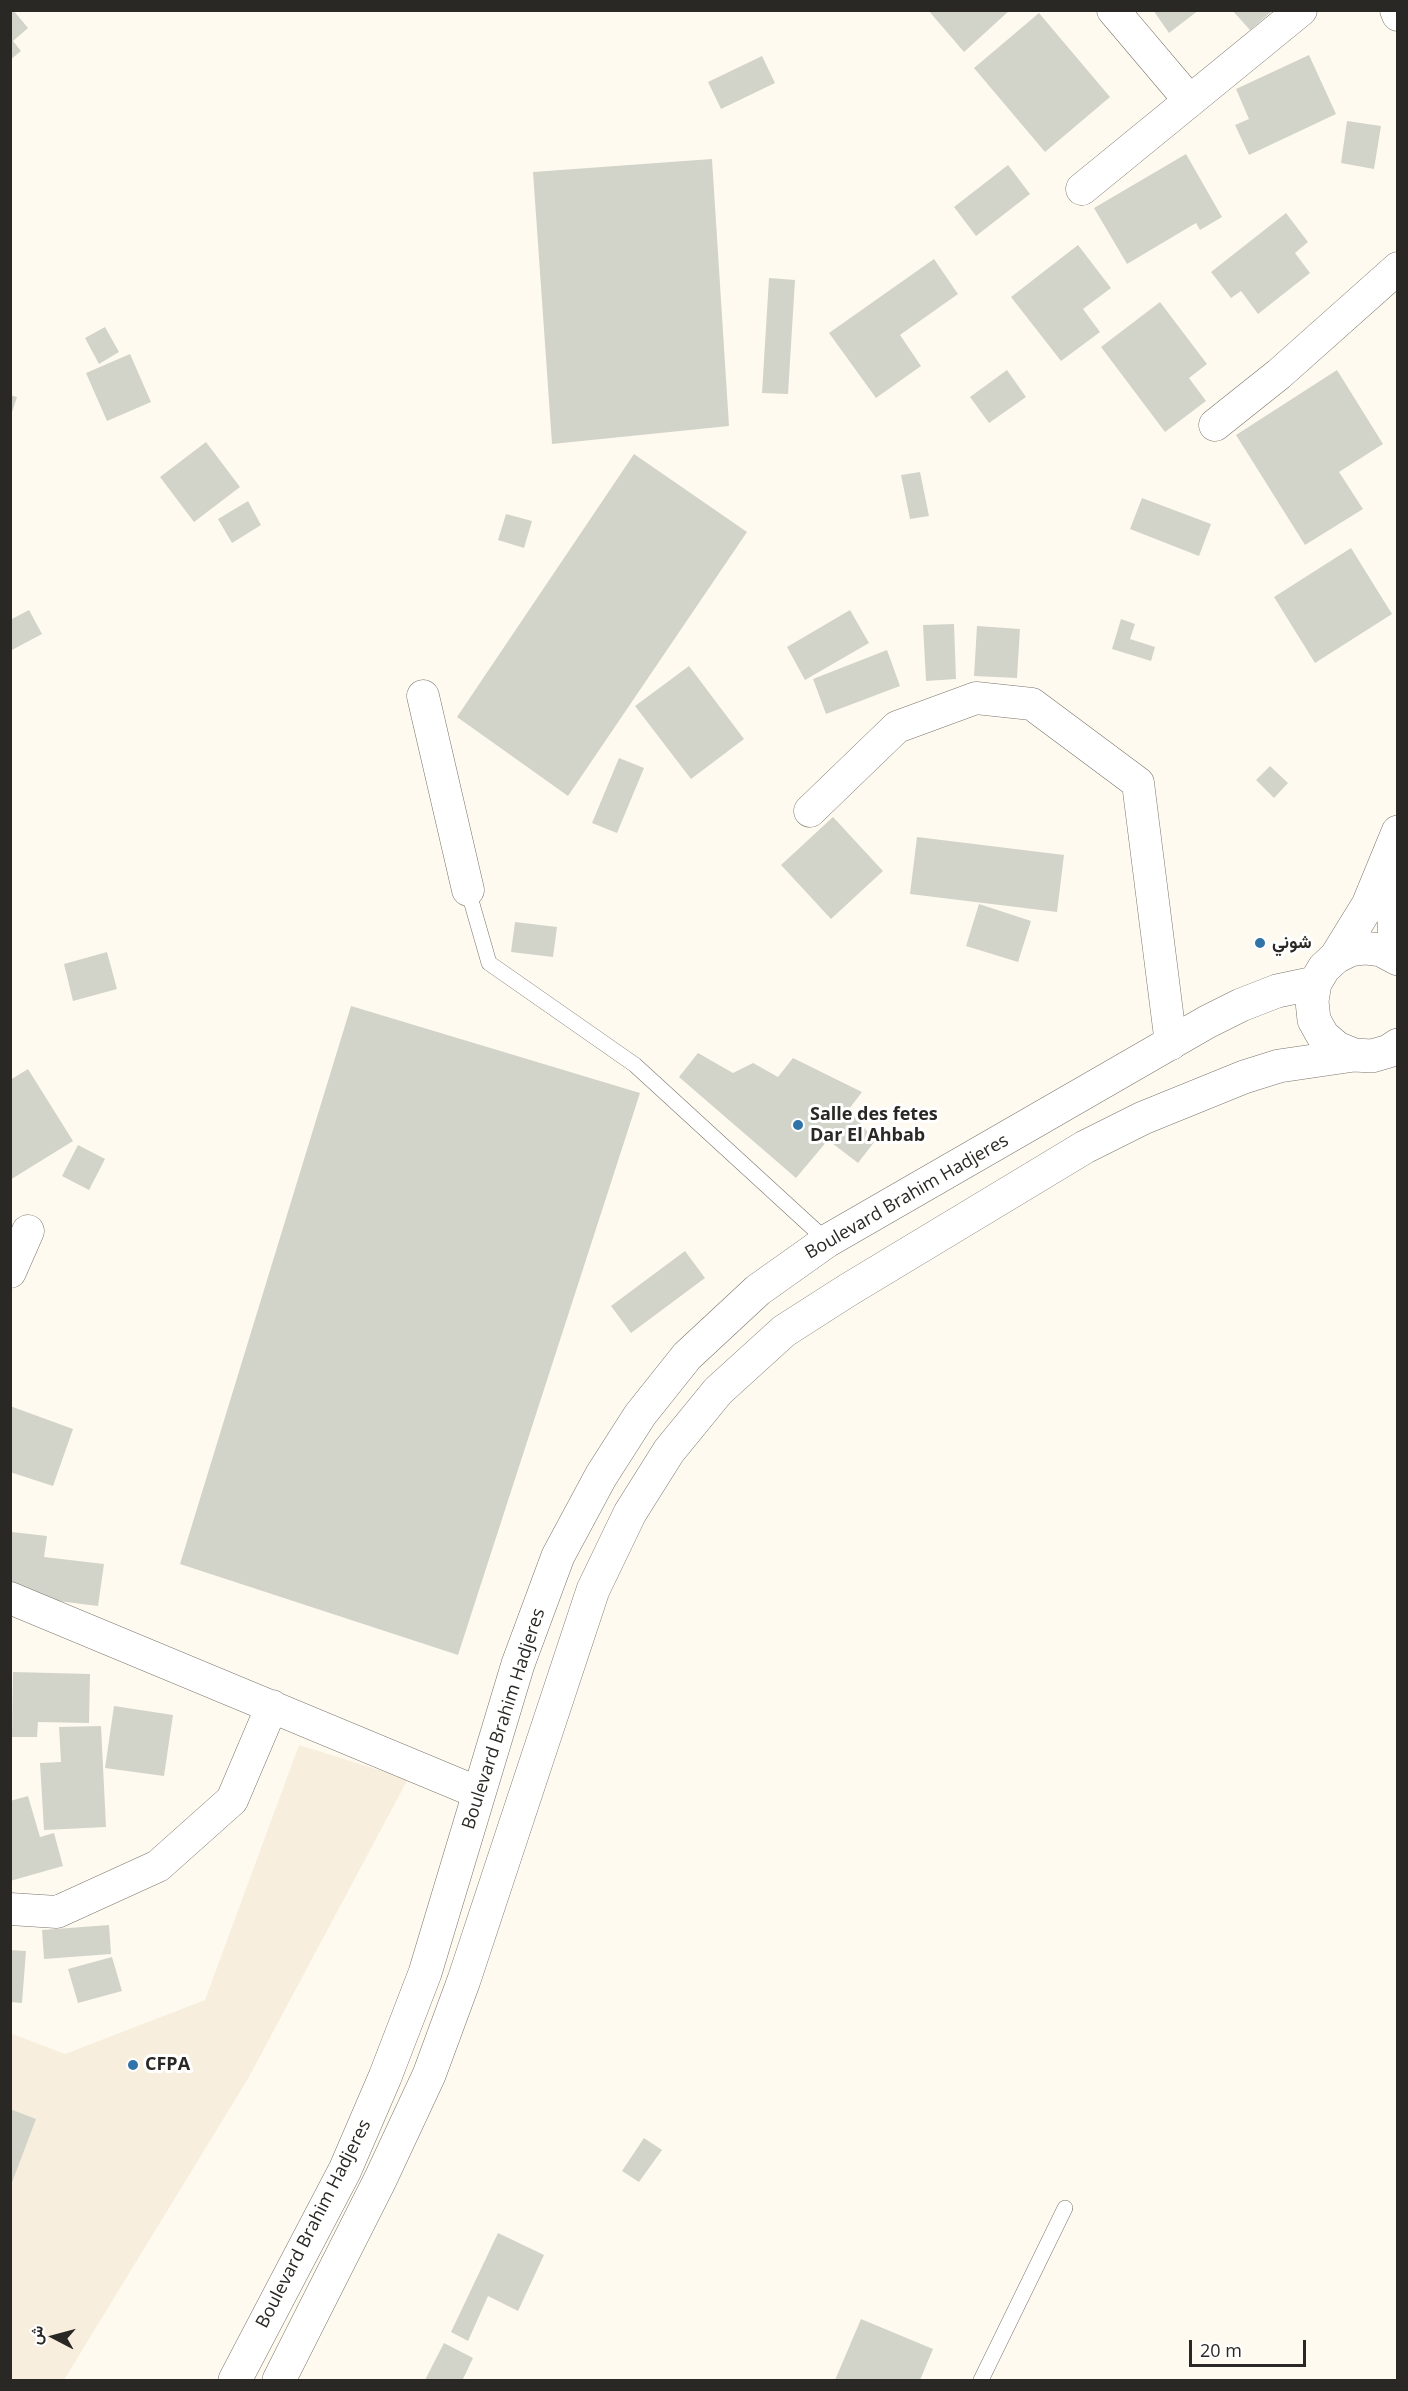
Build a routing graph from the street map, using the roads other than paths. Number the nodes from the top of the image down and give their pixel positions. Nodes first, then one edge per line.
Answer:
1 (1113, 10) edge
2 (1301, 10) edge
3 (1396, 10) edge
4 (1398, 15) edge
5 (1190, 101) junction
6 (1082, 189) dead end
7 (1398, 268) edge
8 (1215, 425) dead end
9 (423, 696) dead end
10 (810, 811) dead end
11 (1398, 832) edge
12 (468, 890) joint
13 (1398, 890) edge
14 (1336, 957) junction
15 (1397, 958) edge
16 (1315, 983) junction
17 (1170, 1044) junction
18 (1398, 1045) edge
19 (1354, 1055) junction
20 (28, 1231) dead end
21 (827, 1241) junction
22 (10, 1272) edge
23 (10, 1598) edge
24 (272, 1706) junction
25 (479, 1793) junction
26 (10, 1909) edge
27 (1065, 2208) dead end
28 (235, 2380) edge
29 (279, 2380) edge
30 (981, 2380) edge

1 - 5 street
2 - 5 street
3 - 4 street
5 - 6 street
7 - 8 street
9 - 12 street
10 - 17 street
11 - 14 main road
12 - 21 lane
13 - 15 main road
14 - 15 main road
14 - 16 main road
16 - 17 main road, Boulevard Brahim Hadjeres
16 - 19 main road
17 - 21 main road, Boulevard Brahim Hadjeres
18 - 19 main road
19 - 29 main road
20 - 22 street
21 - 25 main road, Boulevard Brahim Hadjeres
23 - 24 street
24 - 25 street
24 - 26 street
25 - 28 main road, Boulevard Brahim Hadjeres
27 - 30 lane

